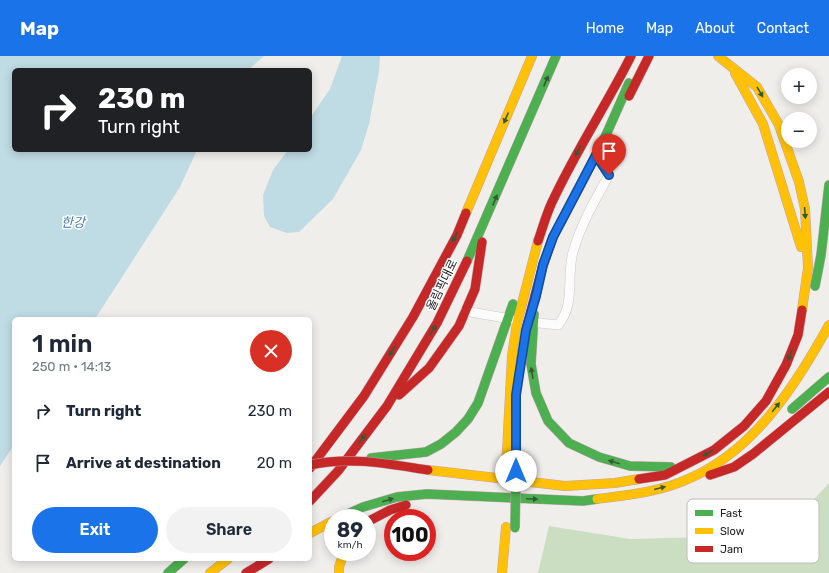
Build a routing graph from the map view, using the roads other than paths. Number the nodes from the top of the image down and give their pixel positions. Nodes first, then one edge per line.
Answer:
1 (532, 56) edge
2 (556, 56) edge
3 (620, 56) edge
4 (631, 56) edge
5 (640, 56) edge
6 (649, 56) edge
7 (718, 56) edge
8 (731, 67) junction
9 (589, 131) junction
10 (606, 135) junction
11 (596, 155) junction
12 (829, 185) edge
13 (485, 224) junction
14 (537, 243) junction
15 (808, 268) junction
16 (536, 296) junction
17 (465, 311) junction
18 (829, 325) edge
19 (798, 335) junction
20 (829, 377) edge
21 (829, 392) edge
22 (387, 406) junction
23 (787, 414) dead end
24 (775, 422) dead end
25 (733, 453) junction
26 (360, 459) junction
27 (312, 464) edge
28 (312, 465) edge
29 (681, 468) junction
30 (687, 480) junction
31 (443, 495) junction
32 (312, 499) edge
33 (506, 506) dead end
34 (358, 509) edge
35 (376, 517) edge
36 (324, 525) edge
37 (312, 532) edge
38 (182, 561) edge
39 (225, 561) edge
40 (253, 561) edge
41 (266, 561) edge
42 (341, 561) edge
43 (168, 573) edge
44 (210, 573) edge
45 (242, 573) edge
46 (246, 573) edge
47 (339, 573) edge
48 (502, 573) edge

1 -> 28 highway, 올림픽대로
13 -> 2 highway, 올림픽대로
3 - 9 highway
4 - 9 highway
5 - 10 highway
6 - 10 highway
7 - 8 highway
8 - 15 highway
8 -> 15 highway
9 -> 14 highway
10 - 11 highway
11 - 16 highway
11 - 17 street
12 - 19 highway
13 - 17 highway
22 -> 13 highway, 올림픽대로
14 - 26 highway
14 - 33 highway
15 - 19 highway
29 -> 16 highway
16 - 48 highway, bridge
17 - 22 highway
25 -> 18 highway
19 -> 29 highway
20 - 23 highway
21 - 30 highway
32 -> 22 highway, 올림픽대로
24 - 25 highway
25 - 30 highway
26 - 27 highway, bridge
26 - 29 highway, bridge
31 -> 30 highway
34 -> 31 highway
31 - 35 highway
36 - 37 highway
38 - 43 highway
39 - 44 highway
40 - 45 highway
41 - 46 highway
42 - 47 highway

